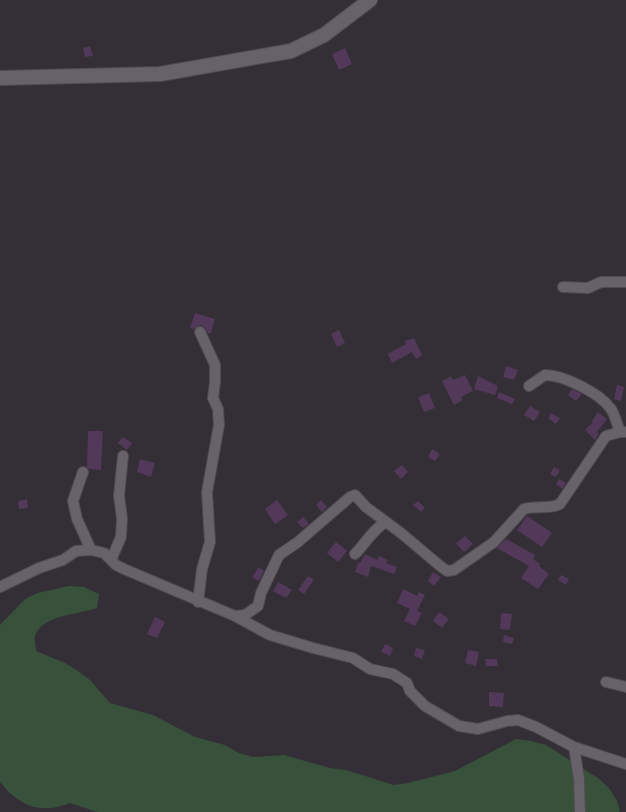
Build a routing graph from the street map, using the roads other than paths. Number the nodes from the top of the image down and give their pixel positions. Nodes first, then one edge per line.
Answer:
1 (370, 0) edge
2 (0, 78) edge
3 (626, 282) edge
4 (563, 287) dead end
5 (200, 332) dead end
6 (528, 386) dead end
7 (623, 432) edge
8 (123, 456) dead end
9 (83, 472) dead end
10 (386, 522) junction
11 (91, 550) junction
12 (355, 554) dead end
13 (111, 560) junction
14 (0, 587) edge
15 (198, 602) junction
16 (234, 616) junction
17 (606, 682) dead end
18 (626, 687) edge
19 (574, 747) junction
20 (626, 764) edge
21 (580, 812) edge

1 - 2 street
3 - 4 street
5 - 15 street
6 - 7 street
7 - 10 street
8 - 13 street
9 - 11 street
10 - 12 street
10 - 16 street
11 - 13 street
11 - 14 street
13 - 15 street
15 - 16 street
16 - 19 street
17 - 18 street
19 - 20 street
19 - 21 street

